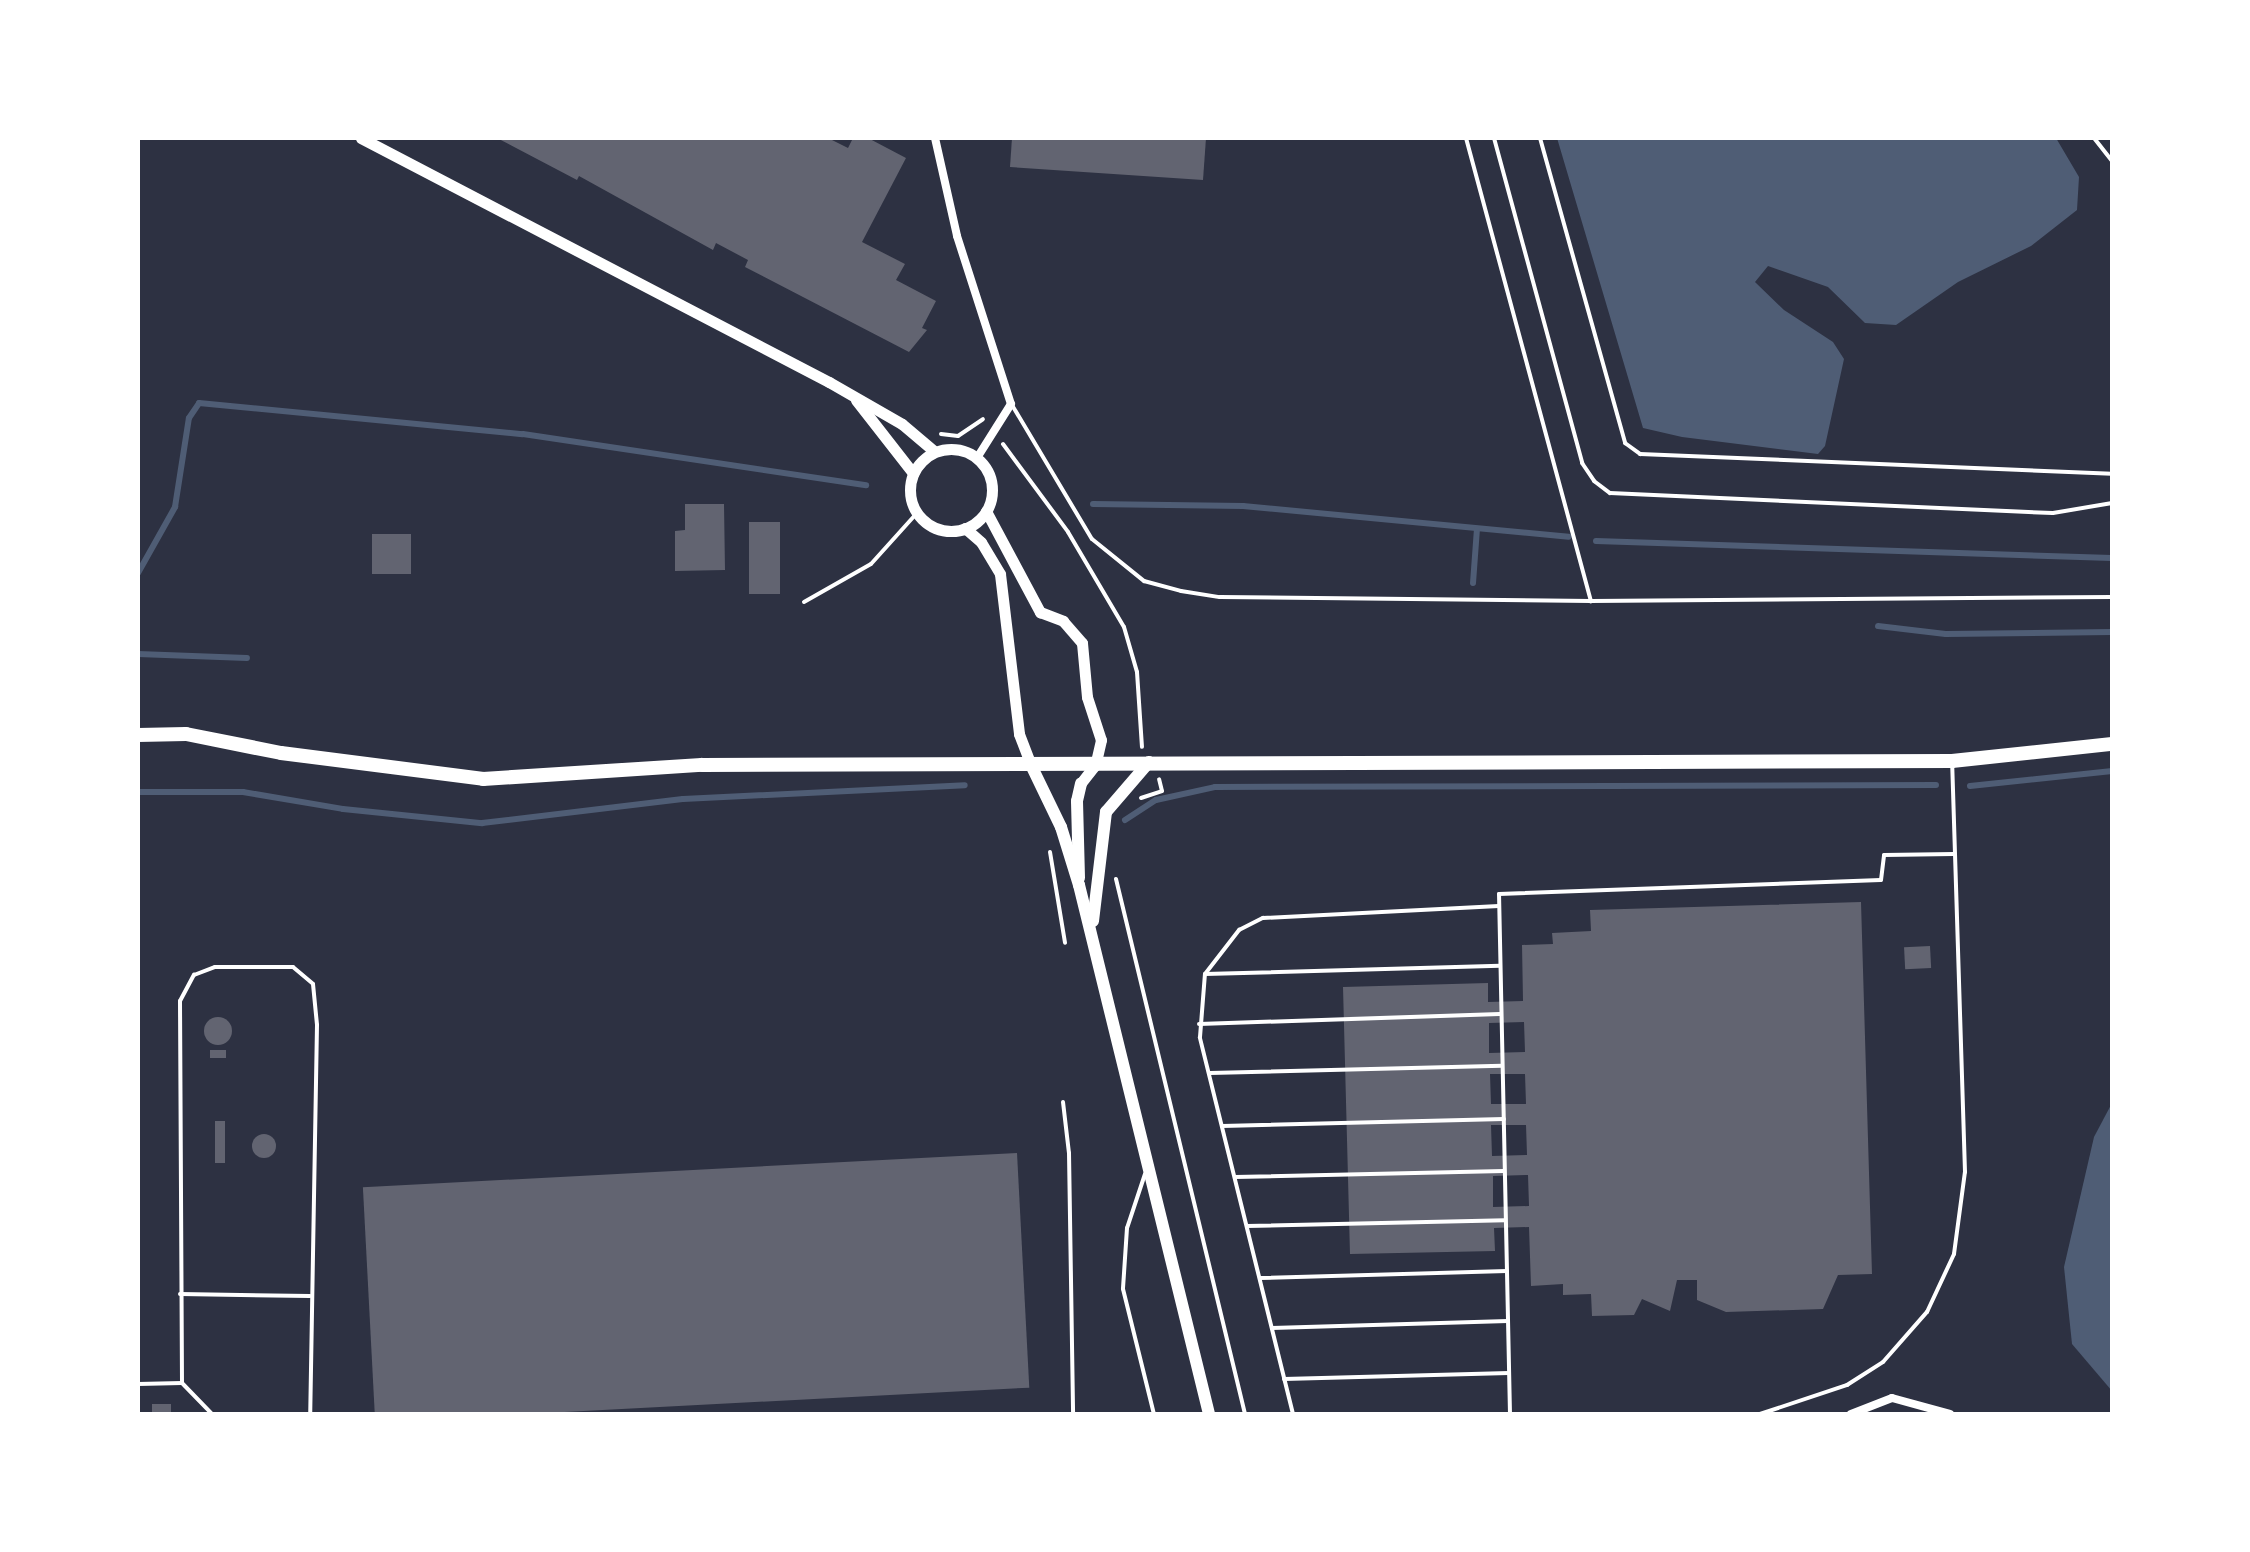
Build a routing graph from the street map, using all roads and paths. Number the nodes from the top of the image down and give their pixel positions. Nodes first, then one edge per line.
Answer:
1 (361, 138) edge
2 (935, 138) edge
3 (1466, 138) edge
4 (1494, 138) edge
5 (1540, 138) edge
6 (2094, 138) edge
7 (2112, 161) edge
8 (853, 397) junction
9 (1011, 404) junction
10 (1003, 444) dead end
11 (935, 452) junction
12 (977, 458) junction
13 (913, 473) junction
14 (2112, 474) edge
15 (2112, 503) edge
16 (986, 511) junction
17 (917, 513) junction
18 (965, 528) junction
19 (2112, 597) edge
20 (1591, 601) junction
21 (804, 602) dead end
22 (138, 735) edge
23 (2112, 744) edge
24 (1152, 761) junction
25 (1952, 761) junction
26 (1031, 765) junction
27 (1095, 765) junction
28 (1081, 783) joint
29 (1137, 800) dead end
30 (1954, 854) junction
31 (1114, 870) dead end
32 (1079, 885) junction
33 (1499, 906) junction
34 (1092, 941) junction
35 (1500, 966) junction
36 (1205, 974) junction
37 (1502, 1014) junction
38 (1199, 1024) junction
39 (1502, 1066) junction
40 (1210, 1073) junction
41 (1063, 1102) dead end
42 (1504, 1119) junction
43 (1222, 1126) junction
44 (1148, 1164) junction
45 (1505, 1171) junction
46 (1235, 1177) junction
47 (1506, 1220) junction
48 (1247, 1226) junction
49 (1507, 1271) junction
50 (1260, 1278) junction
51 (180, 1294) junction
52 (311, 1296) junction
53 (1508, 1321) junction
54 (1272, 1328) junction
55 (1509, 1373) junction
56 (1284, 1379) junction
57 (182, 1383) junction
58 (138, 1384) edge
59 (212, 1414) edge
60 (310, 1414) edge
61 (1073, 1414) edge
62 (1154, 1414) edge
63 (1209, 1414) edge
64 (1245, 1414) edge
65 (1293, 1414) edge
66 (1510, 1414) edge
67 (1760, 1414) edge
68 (1851, 1414) edge
69 (1950, 1414) edge

1 - 8 street
2 - 9 street
3 - 20 lane
4 - 15 path
5 - 14 lane
6 - 7 lane
8 - 11 street
8 - 13 street
9 - 12 street
9 - 20 lane
10 - 24 path
11 - 12 street
11 - 13 street
12 - 16 street
13 - 17 street
16 - 18 street
16 - 27 street
17 - 18 street
17 - 21 lane
18 - 26 street
19 - 20 lane
22 - 26 main road
23 - 25 main road
24 - 25 main road
24 - 27 main road
24 - 29 path
24 - 34 main road
25 - 30 lane
26 - 27 main road
26 - 32 main road
27 - 28 street
28 - 32 main road
30 - 33 lane
30 - 67 lane
31 - 64 path
32 - 34 main road
33 - 35 lane
33 - 36 lane
34 - 44 main road
35 - 36 lane
35 - 37 lane
36 - 38 lane
37 - 38 lane
37 - 39 lane
38 - 40 lane
39 - 40 lane
39 - 42 lane
40 - 43 lane
41 - 61 lane
42 - 43 lane
42 - 45 lane
43 - 46 lane
44 - 62 lane
44 - 63 main road
45 - 46 lane
45 - 47 lane
46 - 48 lane
47 - 48 lane
47 - 49 lane
48 - 50 lane
49 - 50 lane
49 - 53 lane
50 - 54 lane
51 - 52 lane
51 - 52 lane
51 - 57 lane
52 - 60 lane
53 - 54 lane
53 - 55 lane
54 - 56 lane
55 - 56 lane
55 - 66 lane
56 - 65 lane
57 - 58 lane
57 - 59 lane
68 - 69 street

